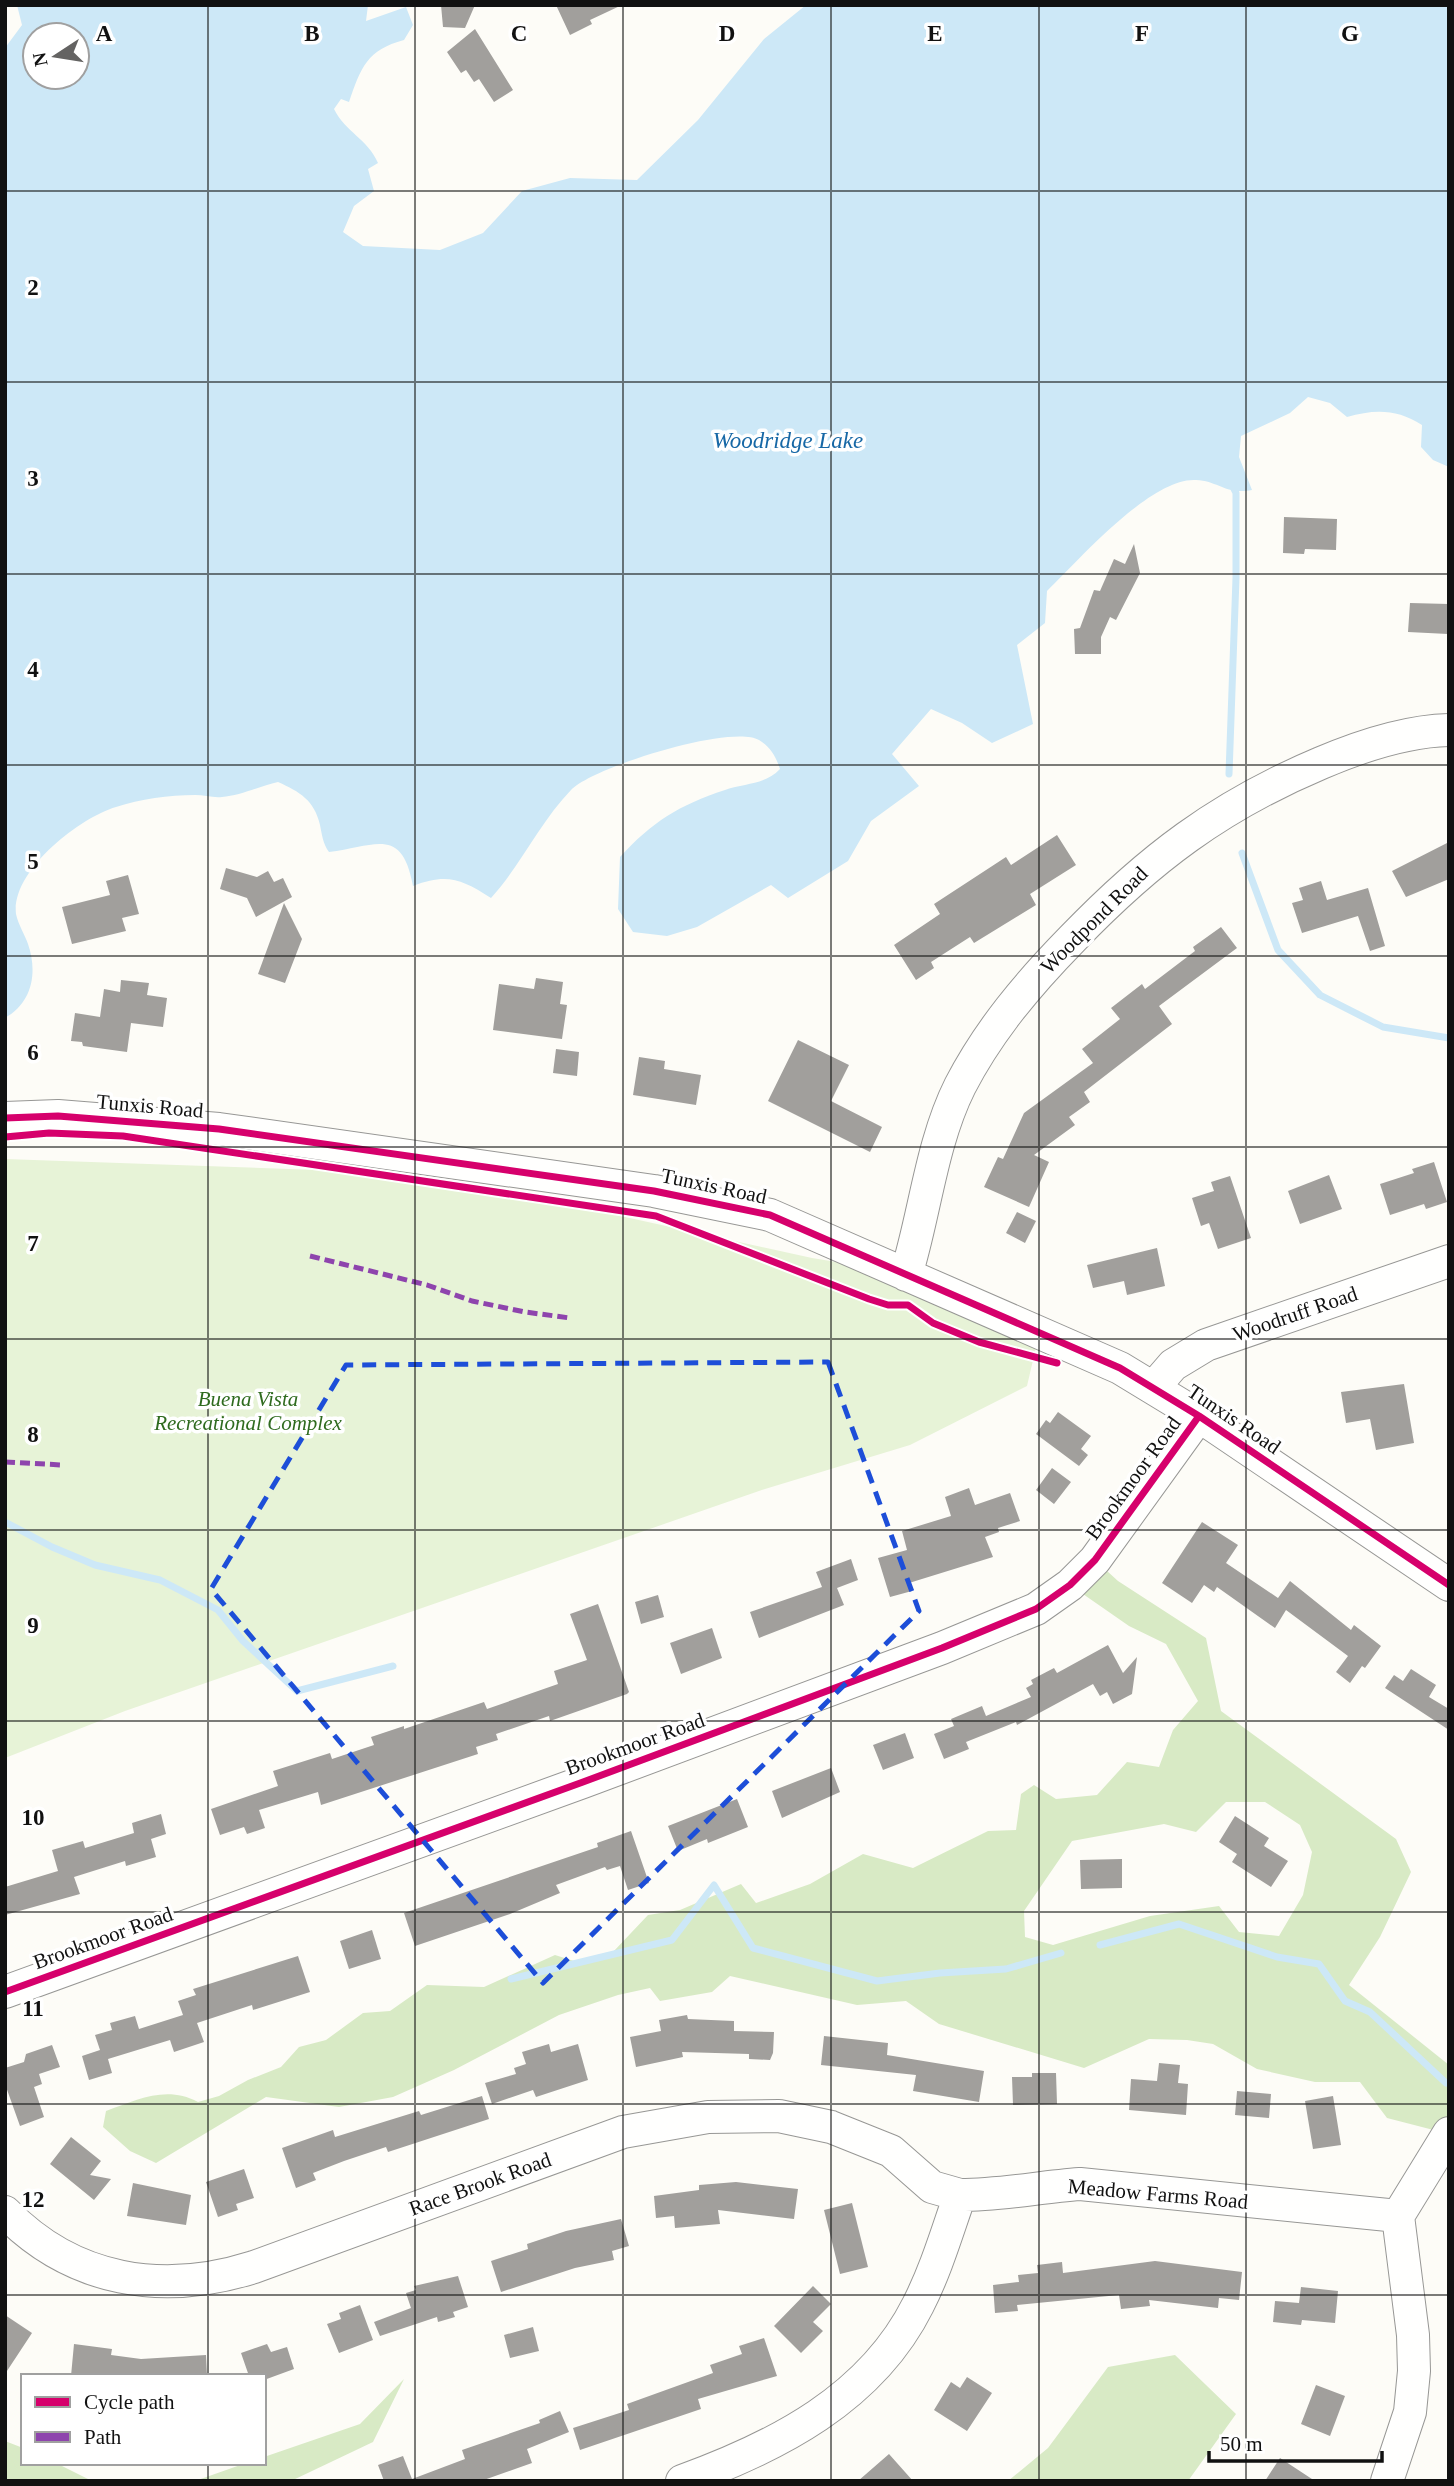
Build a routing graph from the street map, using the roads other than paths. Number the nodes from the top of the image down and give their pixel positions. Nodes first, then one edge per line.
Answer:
1 (1449, 730) edge
2 (5, 1118) edge
3 (1449, 1261) edge
4 (906, 1275) junction
5 (1154, 1387) junction
6 (1199, 1416) junction
7 (1449, 1584) edge
8 (5, 1992) edge
9 (1449, 2133) edge
10 (960, 2195) junction
11 (5, 2212) edge
12 (1398, 2216) junction
13 (682, 2481) edge
14 (1387, 2481) edge

1 - 4 street, Woodpond Road
2 - 4 street, Tunxis Road
3 - 5 street, Woodruff Road
4 - 5 street, Tunxis Road
5 - 6 street, Tunxis Road
6 - 7 street, Tunxis Road
6 - 8 street, Brookmoor Road
9 - 12 street
10 - 11 street, Race Brook Road
10 - 12 street, Meadow Farms Road
10 - 13 street
12 - 14 street

